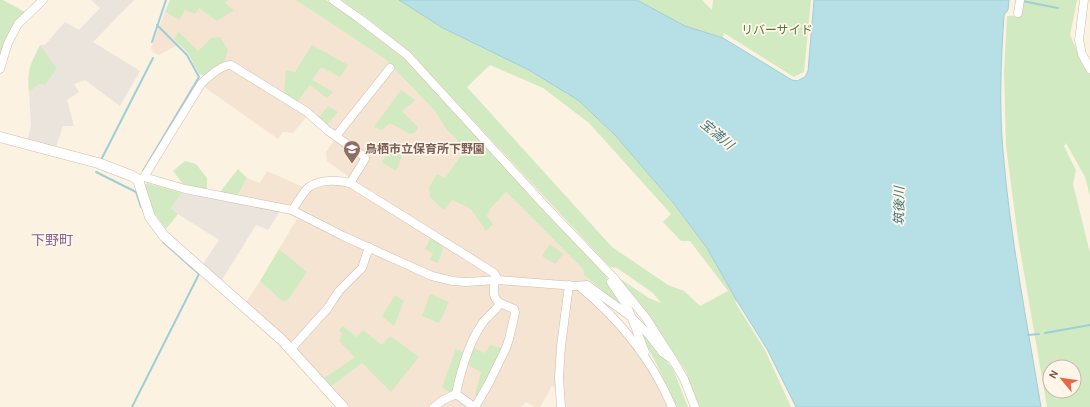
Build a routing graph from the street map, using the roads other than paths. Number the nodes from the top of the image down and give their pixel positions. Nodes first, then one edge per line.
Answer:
1 (43, 0) edge
2 (334, 0) edge
3 (1020, 0) edge
4 (1084, 0) edge
5 (1018, 13) dead end
6 (390, 68) dead end
7 (0, 69) edge
8 (1090, 69) edge
9 (336, 136) junction
10 (0, 137) edge
11 (141, 178) junction
12 (350, 184) junction
13 (292, 210) junction
14 (369, 247) junction
15 (608, 272) junction
16 (496, 280) junction
17 (569, 285) junction
18 (579, 286) junction
19 (500, 303) junction
20 (630, 316) junction
21 (290, 350) junction
22 (673, 360) junction
23 (652, 367) junction
24 (456, 394) junction
25 (343, 407) edge
26 (434, 407) edge
27 (475, 407) edge
28 (561, 407) edge
29 (672, 407) edge
30 (695, 407) edge

1 - 7 street
2 - 15 street
3 - 5 street
4 - 8 street
6 - 9 street
9 - 11 street
9 - 12 street
10 - 11 street
11 - 13 street
11 - 21 street
12 - 13 street
12 - 16 street
13 - 14 street
14 - 16 street
14 - 21 street
15 - 20 street
15 - 22 street
16 - 17 street
16 - 19 street
17 - 18 street
17 - 28 street
18 - 20 street
18 - 23 street
19 - 24 street
19 - 27 street
20 - 22 street
20 - 23 street
21 - 25 street
22 - 30 street
23 - 29 street
24 - 26 street
24 - 27 street

